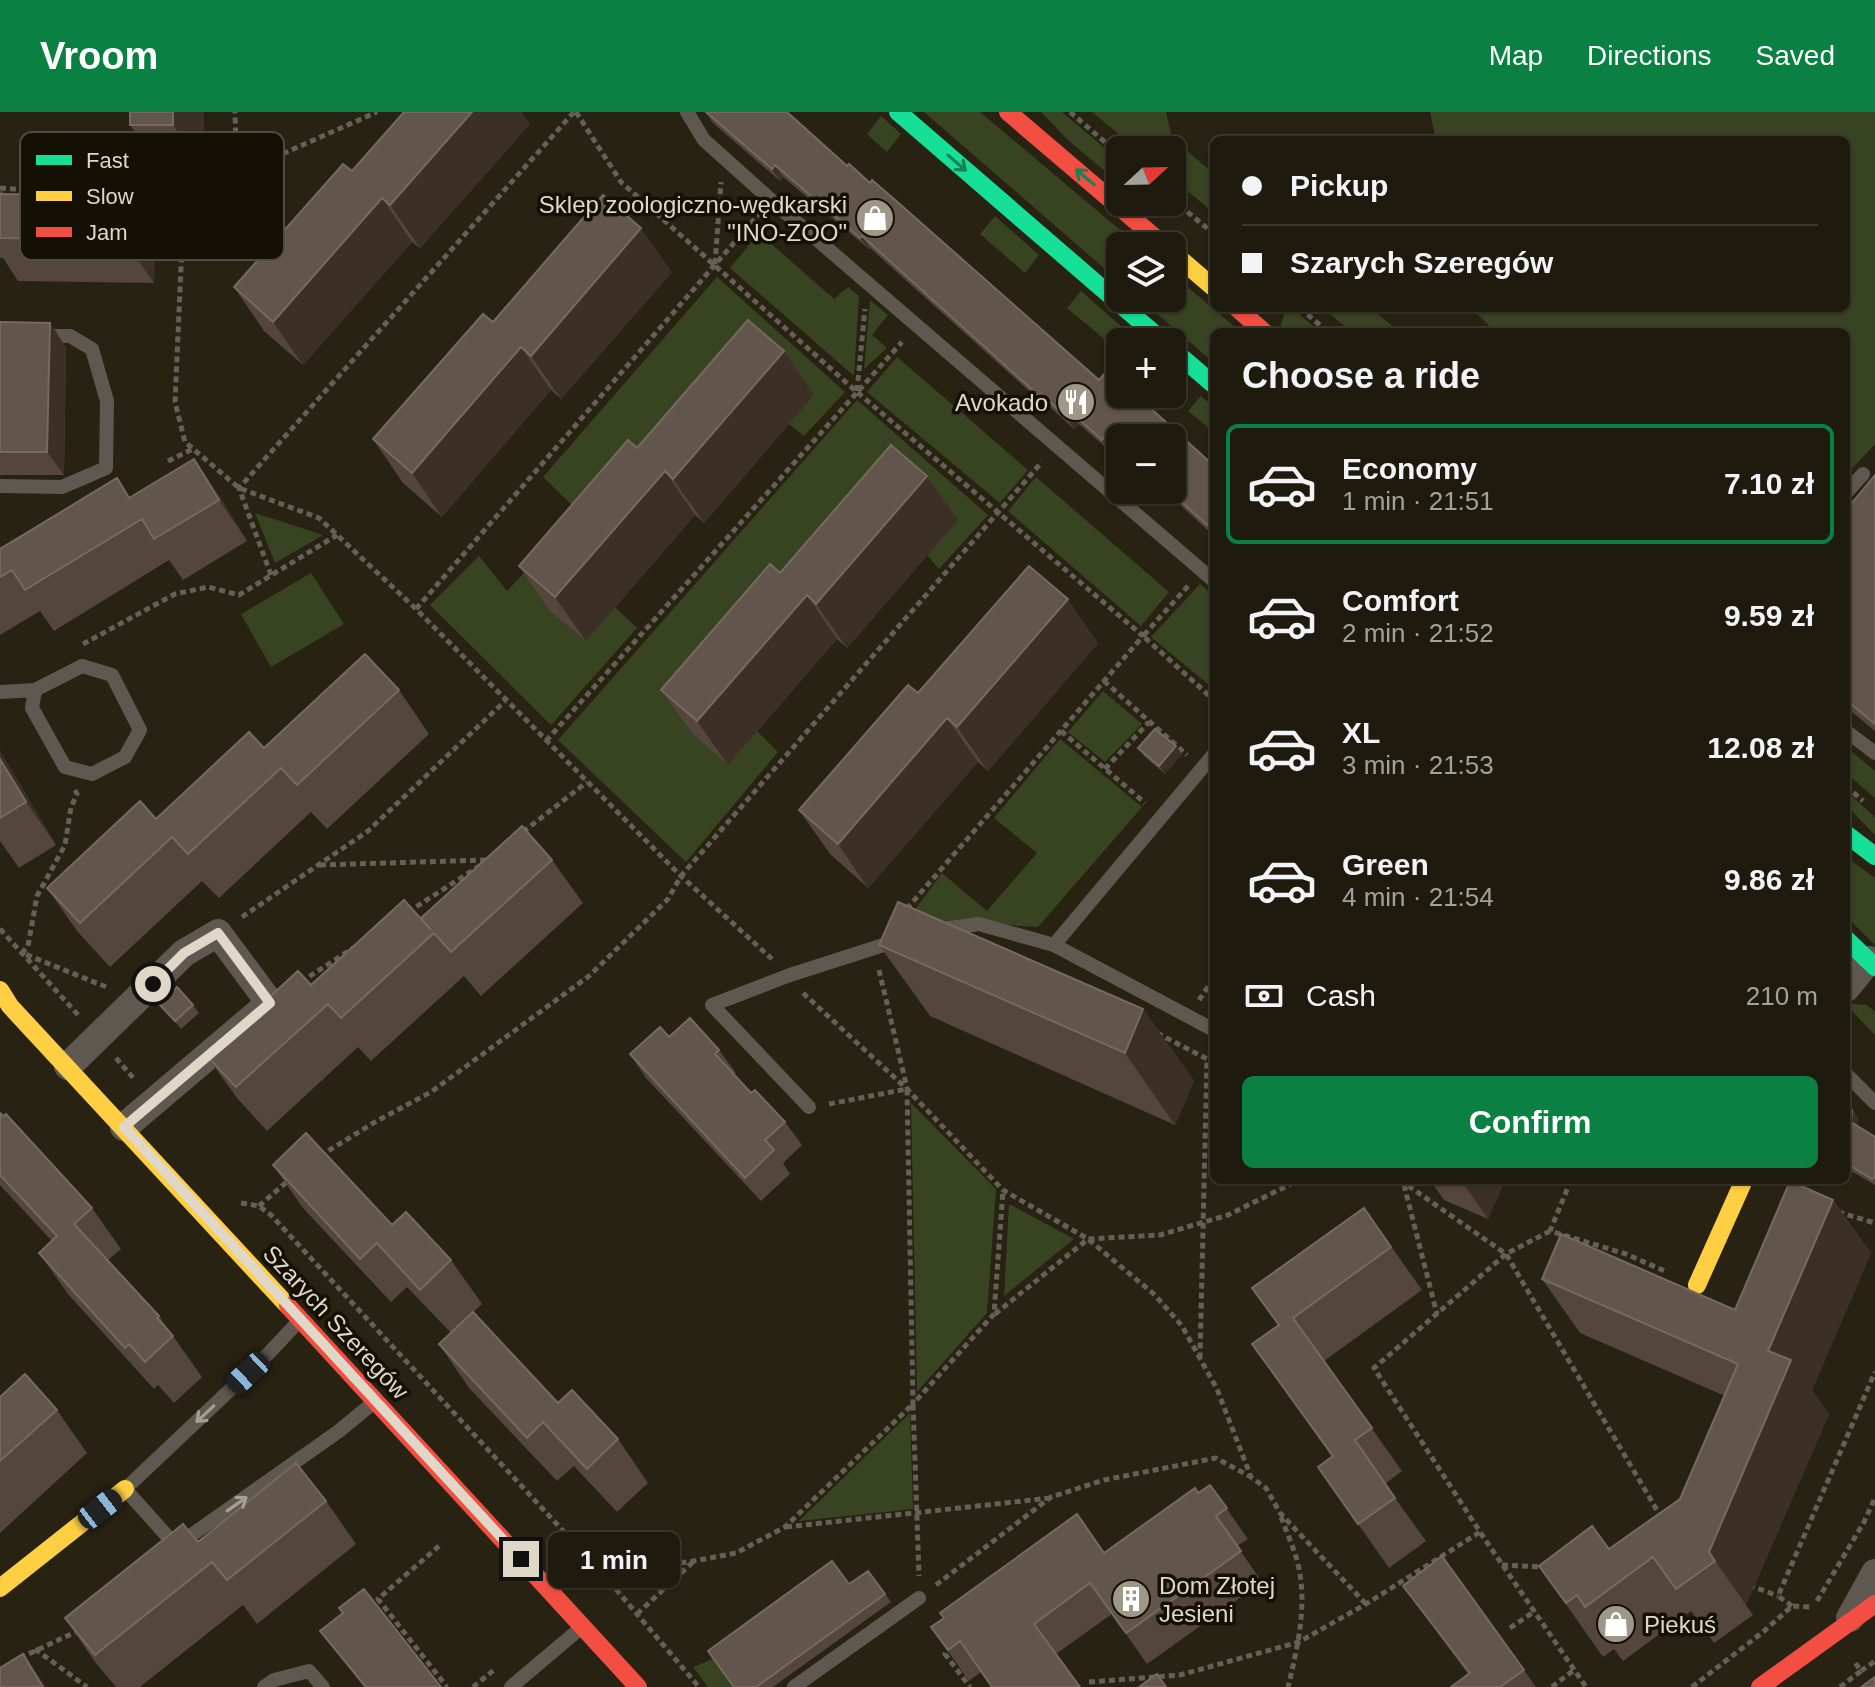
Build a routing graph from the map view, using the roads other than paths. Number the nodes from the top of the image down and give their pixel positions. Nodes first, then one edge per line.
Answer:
1 (687, 112) edge
2 (898, 112) edge
3 (1008, 112) edge
4 (1149, 232) edge
5 (1186, 264) edge
6 (1210, 285) edge
7 (1242, 312) edge
8 (1148, 328) edge
9 (1260, 328) edge
10 (28, 336) edge
11 (1186, 361) edge
12 (1210, 382) edge
13 (1863, 474) dead end
14 (0, 486) edge
15 (1850, 489) edge
16 (1210, 577) edge
17 (35, 690) junction
18 (0, 692) edge
19 (1850, 734) edge
20 (1875, 753) edge
21 (1210, 759) edge
22 (1850, 837) edge
23 (1875, 856) edge
24 (919, 934) edge
25 (904, 938) edge
26 (1850, 943) edge
27 (1054, 945) junction
28 (1872, 964) edge
29 (1850, 984) edge
30 (0, 990) edge
31 (5, 1011) edge
32 (1210, 1028) edge
33 (68, 1066) junction
34 (1850, 1078) edge
35 (1875, 1103) edge
36 (809, 1107) road end
37 (124, 1127) junction
38 (1742, 1184) edge
39 (1697, 1285) dead end
40 (300, 1319) junction
41 (377, 1401) junction
42 (125, 1489) junction
43 (1875, 1573) edge
44 (0, 1588) edge
45 (919, 1598) road end
46 (1875, 1604) edge
47 (582, 1626) junction
48 (1840, 1628) junction
49 (264, 1687) edge
50 (323, 1687) edge
51 (511, 1687) edge
52 (638, 1687) edge
53 (794, 1687) edge
54 (1760, 1687) edge

1 - 16 lane
2 -> 8 street
4 -> 3 street
5 - 6 street
7 - 9 street
10 - 14 lane
11 - 12 street
13 - 15 lane
17 - 17 lane
17 - 18 lane
19 - 20 lane
21 - 27 lane
22 - 23 street
24 - 27 lane
25 - 36 lane
26 - 28 street
27 - 32 lane
28 - 29 street
30 - 31 street, Szarych Szeregów
31 - 33 street, Szarych Szeregów
33 - 37 street, Szarych Szeregów
33 - 37 street
34 - 35 lane
37 - 40 street, Szarych Szeregów
38 - 39 street
40 - 41 street, Szarych Szeregów
40 -> 42 lane
42 -> 41 lane
41 - 47 street, Szarych Szeregów
42 - 44 street
43 - 48 street
45 - 53 lane
46 - 48 street
47 - 51 lane
47 - 52 street, Szarych Szeregów
48 - 54 street
49 - 50 lane

